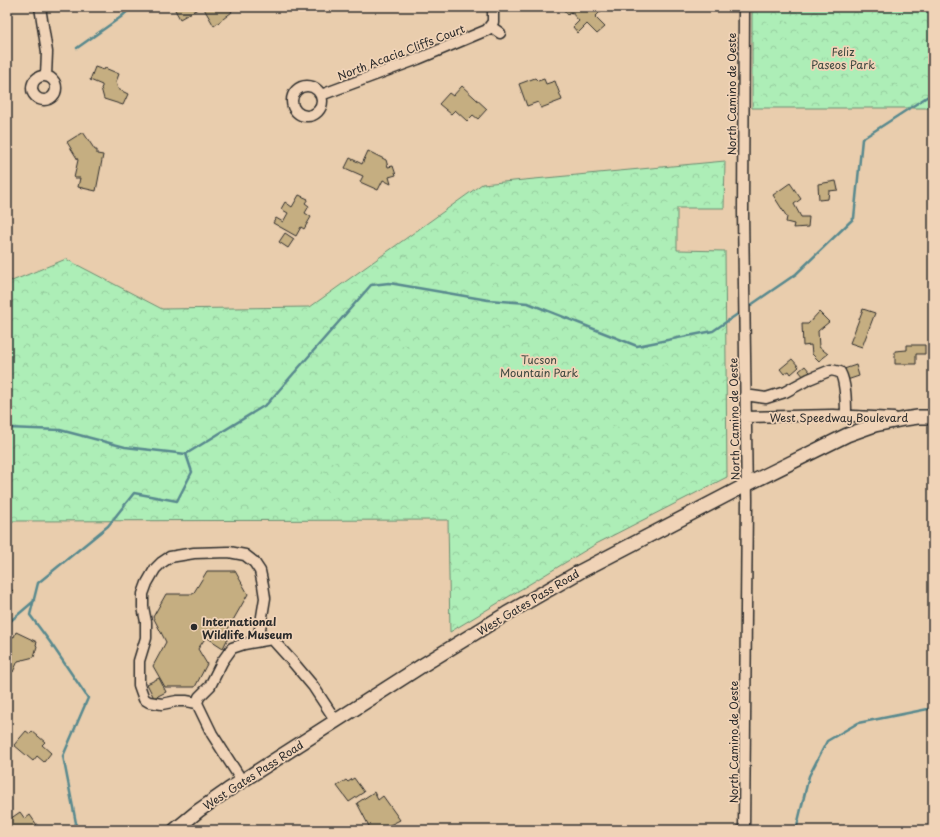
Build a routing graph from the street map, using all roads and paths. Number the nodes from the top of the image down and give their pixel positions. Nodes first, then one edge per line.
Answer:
1 (40, 7) edge
2 (493, 7) edge
3 (744, 7) edge
4 (490, 26) junction
5 (500, 33) dead end
6 (46, 76) dead end
7 (321, 95) dead end
8 (745, 395) junction
9 (846, 415) junction
10 (745, 417) junction
11 (933, 417) edge
12 (904, 419) junction
13 (746, 485) junction
14 (258, 642) junction
15 (197, 703) junction
16 (336, 722) junction
17 (242, 781) junction
18 (174, 830) edge
19 (744, 830) edge

1 - 6 street
2 - 4 street
3 - 8 street, North Camino de Oeste
4 - 5 street
4 - 7 street, North Acacia Cliffs Court
8 - 9 street
8 - 10 street, North Camino de Oeste
9 - 10 street, West Speedway Boulevard
9 - 12 street, West Speedway Boulevard
10 - 13 street, North Camino de Oeste
11 - 12 main road, West Speedway Boulevard
12 - 13 main road, West Gates Pass Road
13 - 16 main road, West Gates Pass Road
13 - 19 street, North Camino de Oeste
14 - 15 street
14 - 15 street
14 - 16 street
15 - 17 street
16 - 17 main road, West Gates Pass Road
17 - 18 main road, West Gates Pass Road

